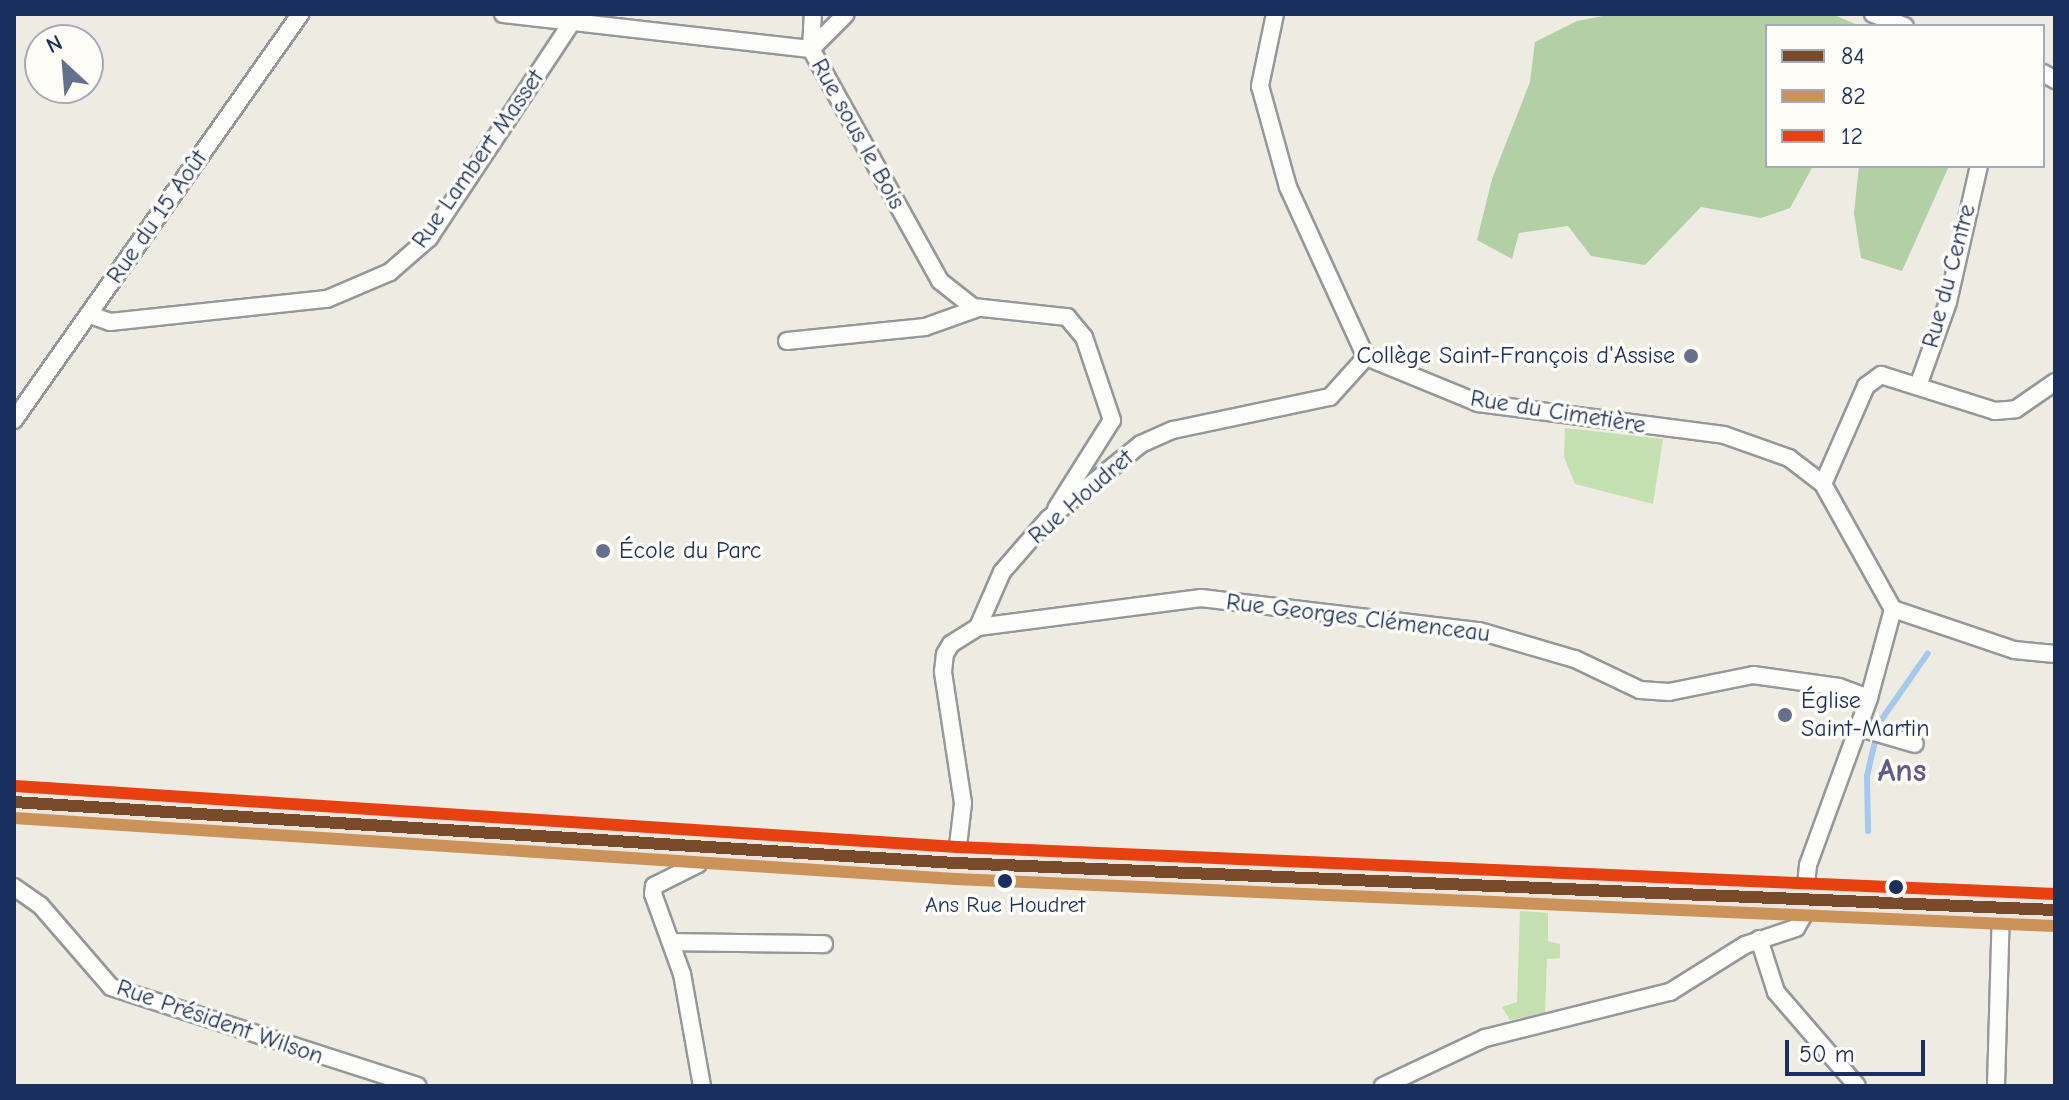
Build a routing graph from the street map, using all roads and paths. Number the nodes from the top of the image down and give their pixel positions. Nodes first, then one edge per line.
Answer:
1 (300, 14) edge
2 (503, 14) edge
3 (813, 14) edge
4 (846, 14) edge
5 (1275, 14) edge
6 (1873, 14) edge
7 (574, 19) edge
8 (1900, 24) edge
9 (811, 49) junction
10 (1979, 168) edge
11 (978, 308) junction
12 (90, 315) junction
13 (787, 341) dead end
14 (1366, 357) junction
15 (2055, 382) edge
16 (1918, 386) junction
17 (14, 420) edge
18 (1823, 484) junction
19 (1048, 519) junction
20 (1893, 609) junction
21 (978, 627) junction
22 (2055, 654) edge
23 (1869, 698) junction
24 (1857, 727) junction
25 (1915, 744) dead end
26 (14, 802) edge
27 (704, 845) junction
28 (956, 863) junction
29 (14, 887) edge
30 (1804, 900) junction
31 (2001, 908) junction
32 (2055, 910) edge
33 (1759, 939) junction
34 (673, 942) junction
35 (824, 944) dead end
36 (417, 1086) edge
37 (702, 1086) edge
38 (1383, 1086) edge
39 (1857, 1086) edge
40 (1996, 1086) edge

1 - 12 street, Rue du 15 Août
2 - 7 street, Rue sous le Bois
3 - 9 street
4 - 9 street
5 - 14 street
6 - 8 street
7 - 9 street, Rue sous le Bois
7 - 12 street, Rue Lambert Masset
9 - 11 street, Rue sous le Bois
10 - 16 street, Rue du Centre
11 - 13 street, Rue sous le Bois
11 - 19 street, Rue sous le Bois
12 - 17 street, Rue du 15 Août
14 - 18 street, Rue du Cimetière
14 - 19 street, Rue Houdret
15 - 16 street
16 - 18 street
18 - 20 street
19 - 21 street, Rue Houdret
20 - 22 street
20 - 23 street
21 - 23 street, Rue Georges Clémenceau
21 - 28 street, Rue Houdret
23 - 24 street
24 - 25 street
24 - 30 street
26 - 27 main road
27 - 28 main road
27 - 34 street
28 - 30 main road
29 - 36 street, Rue Président Wilson
30 - 31 main road
30 - 33 street
31 - 32 main road
31 - 40 street
33 - 38 street
33 - 39 street
34 - 35 street
34 - 37 street

